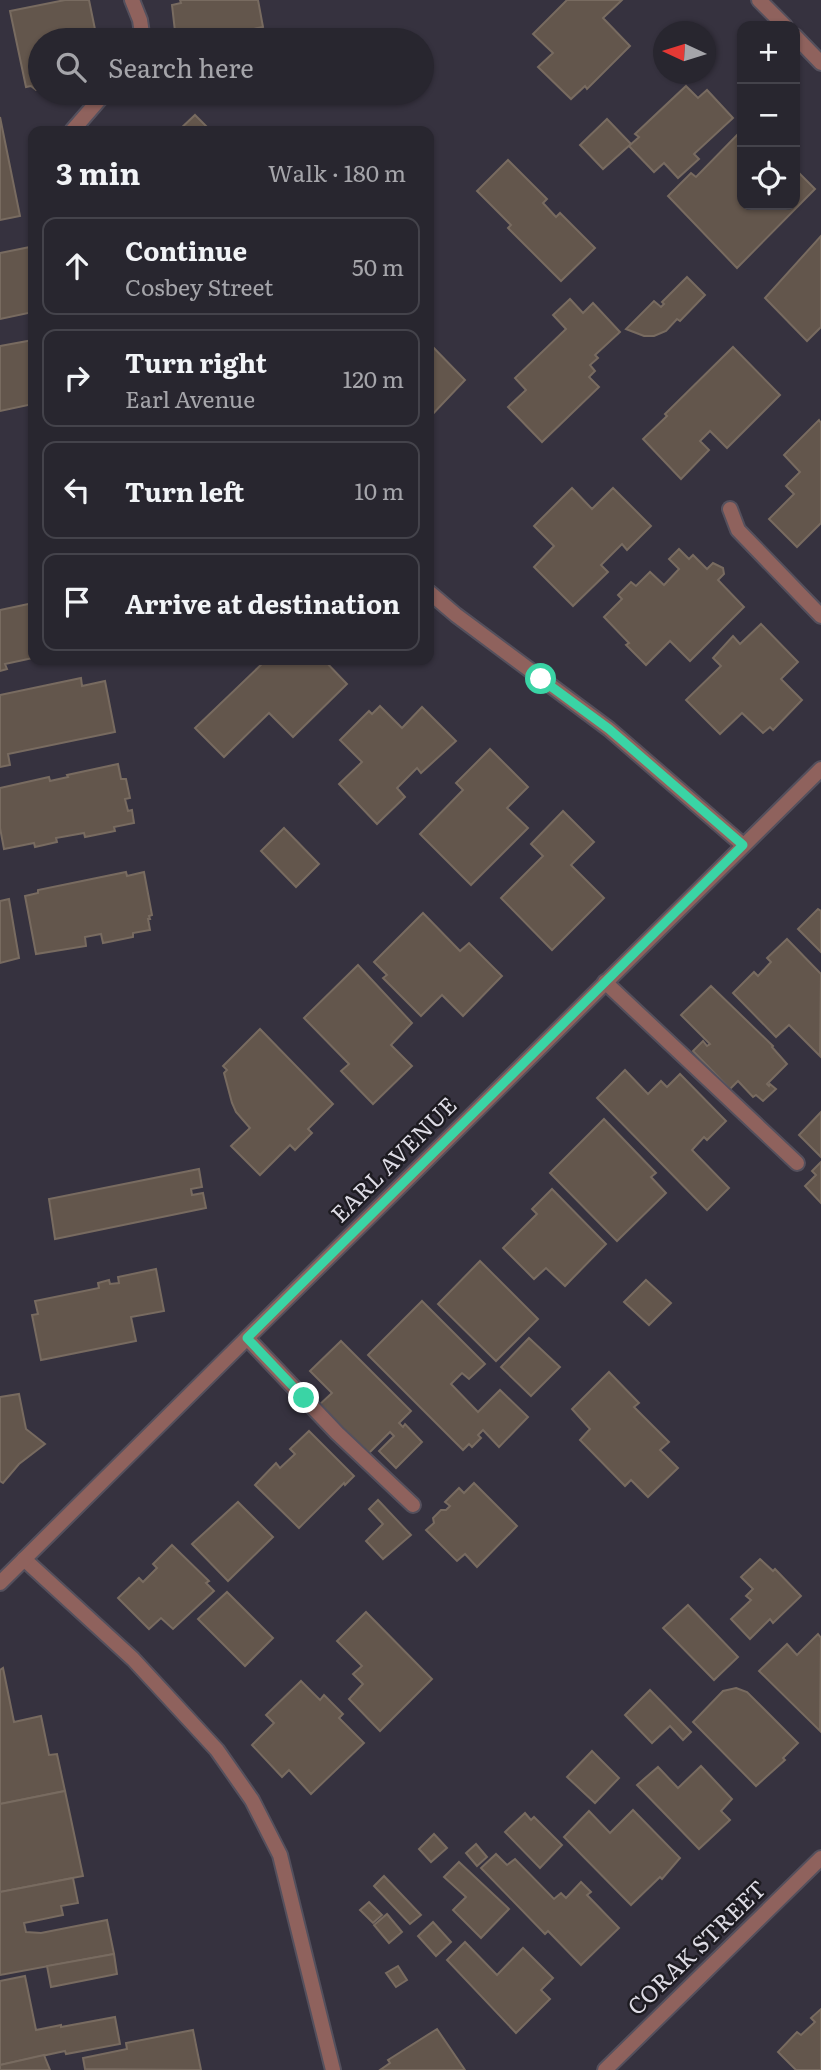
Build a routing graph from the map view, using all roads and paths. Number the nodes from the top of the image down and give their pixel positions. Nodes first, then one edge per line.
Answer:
1 (132, 0) edge
2 (759, 0) edge
3 (780, 21) edge
4 (141, 28) edge
5 (800, 41) edge
6 (821, 63) edge
7 (95, 105) edge
8 (76, 126) edge
9 (730, 509) dead end
10 (434, 596) edge
11 (821, 616) edge
12 (821, 769) edge
13 (743, 845) junction
14 (605, 982) junction
15 (797, 1163) dead end
16 (247, 1338) junction
17 (413, 1505) dead end
18 (24, 1559) junction
19 (0, 1583) edge
20 (821, 1858) edge
21 (333, 2070) edge
22 (605, 2070) edge

1 - 4 street
2 - 3 street
5 - 6 street
7 - 8 street
9 - 11 street
10 - 13 street
12 - 13 street, EARL AVENUE
13 - 14 street, EARL AVENUE
14 - 15 street
14 - 16 street, EARL AVENUE
16 - 17 street
16 - 18 street, EARL AVENUE
18 - 19 street, EARL AVENUE
18 - 21 street
20 - 22 street, CORAK STREET

